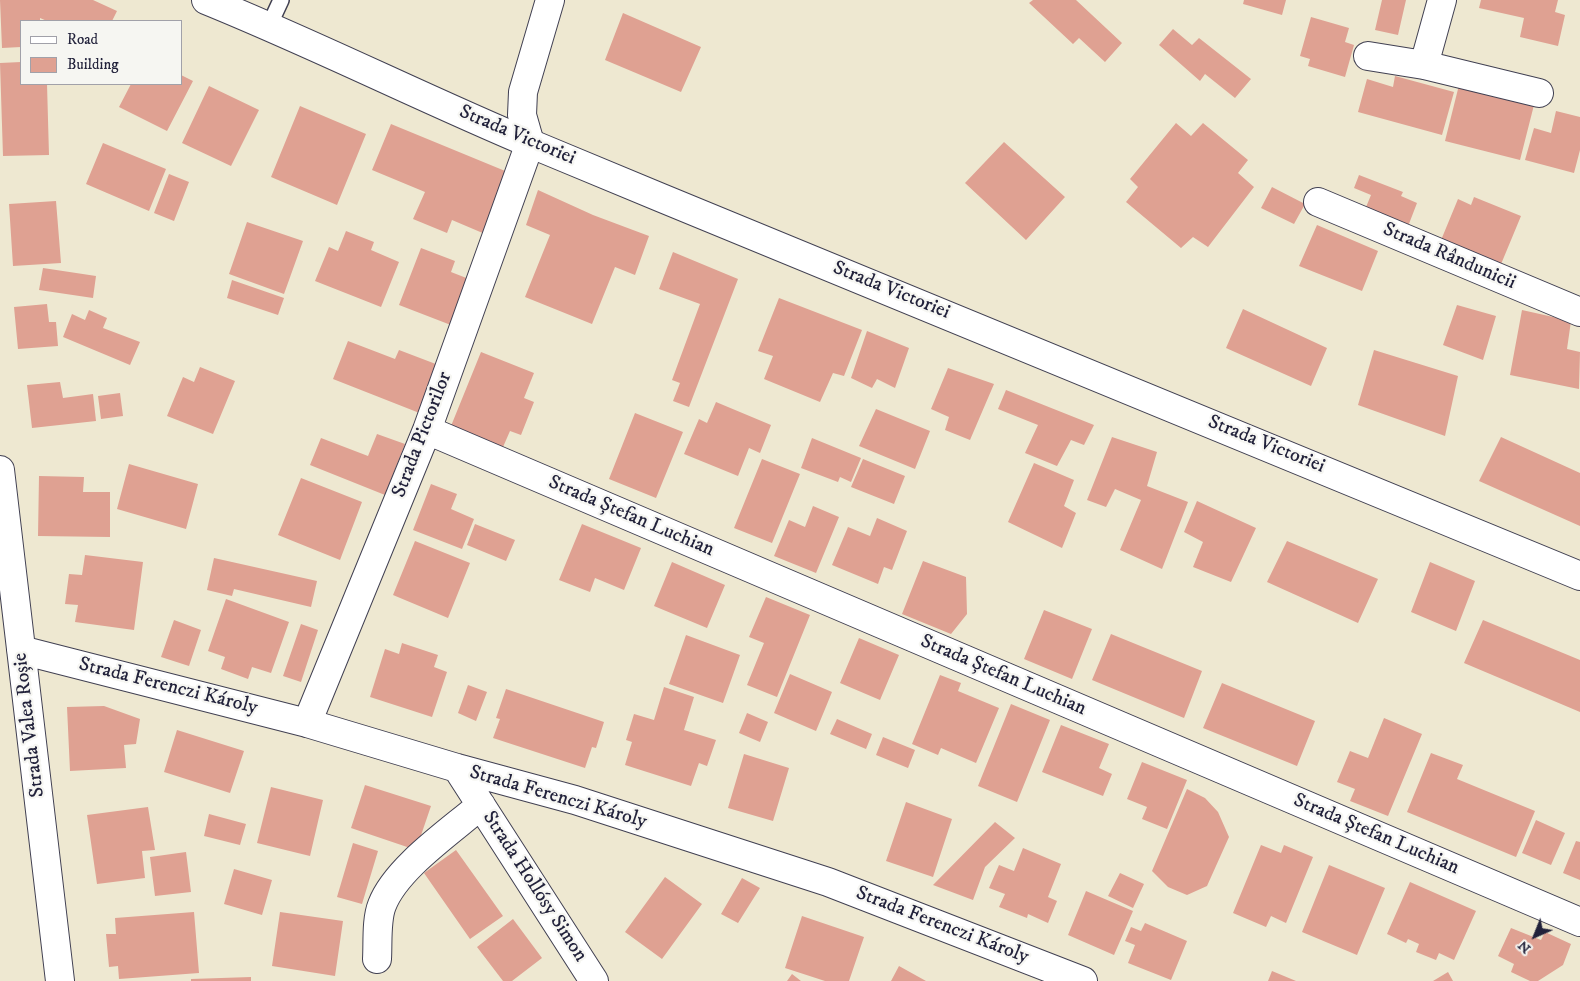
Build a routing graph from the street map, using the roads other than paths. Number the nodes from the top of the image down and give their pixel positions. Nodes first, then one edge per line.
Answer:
1 (206, 0) edge
2 (281, 0) edge
3 (550, 0) edge
4 (1442, 0) edge
5 (269, 26) junction
6 (1368, 56) dead end
7 (1424, 65) junction
8 (1539, 94) dead end
9 (530, 143) junction
10 (1318, 202) dead end
11 (1580, 312) edge
12 (427, 430) junction
13 (0, 470) edge
14 (1580, 576) edge
15 (6, 580) edge
16 (21, 650) junction
17 (307, 723) junction
18 (457, 768) junction
19 (481, 805) junction
20 (1580, 922) edge
21 (378, 959) dead end
22 (60, 981) edge
23 (594, 981) edge
24 (1083, 981) edge

1 - 5 street, Strada Victoriei
2 - 5 lane
3 - 9 street
4 - 7 street
5 - 9 street, Strada Victoriei
6 - 7 street
7 - 8 street
9 - 12 street, Strada Pictorilor
9 - 14 street, Strada Victoriei
10 - 11 street, Strada Rândunicii
12 - 17 street, Strada Pictorilor
12 - 20 street, Strada Ștefan Luchian
13 - 15 street, Strada Valea Roșie
15 - 16 street, Strada Valea Roșie
16 - 17 street, Strada Ferenczi Károly
16 - 22 street, Strada Valea Roșie
17 - 18 street, Strada Ferenczi Károly
18 - 19 street, Strada Hollósy Simon
18 - 24 street, Strada Ferenczi Károly
19 - 21 street
19 - 23 street, Strada Hollósy Simon

